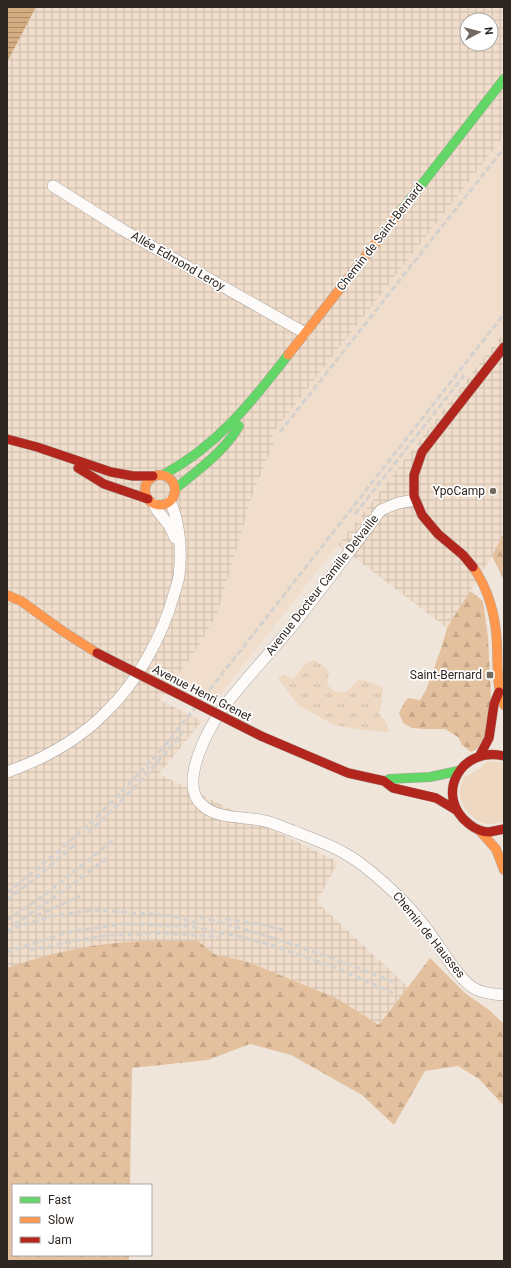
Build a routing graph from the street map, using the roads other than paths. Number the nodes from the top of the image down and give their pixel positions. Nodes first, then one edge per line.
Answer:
1 (504, 79) edge
2 (53, 186) dead end
3 (305, 333) junction
4 (504, 347) edge
5 (258, 395) junction
6 (7, 438) edge
7 (54, 453) junction
8 (163, 475) junction
9 (154, 476) junction
10 (175, 489) junction
11 (415, 500) junction
12 (151, 501) junction
13 (170, 501) junction
14 (180, 548) junction
15 (9, 585) dead end
16 (7, 595) edge
17 (21, 601) junction
18 (499, 692) junction
19 (230, 700) joint
20 (504, 705) edge
21 (480, 755) junction
22 (504, 756) edge
23 (7, 772) edge
24 (458, 772) junction
25 (384, 781) junction
26 (456, 810) junction
27 (504, 829) edge
28 (479, 830) junction
29 (504, 870) edge
30 (504, 995) edge

1 - 3 main road, Chemin de Saint-Bernard
2 - 3 street, Allée Edmond Leroy
3 - 5 main road, Chemin de Saint-Bernard
4 - 11 main road
5 - 8 main road, Chemin de Saint-Bernard
5 - 10 main road, Chemin de Saint-Bernard
6 - 7 main road
7 - 9 main road
7 - 12 main road
8 - 9 main road
8 - 10 main road
9 - 12 main road
10 - 13 main road
11 - 18 main road
11 - 19 street, Avenue Docteur Camille Delvaille
12 - 13 main road
12 - 14 street
13 - 14 street
14 - 23 street
15 - 17 main road, Avenue Henri Grenet
16 - 17 main road, Avenue Henri Grenet
17 - 25 main road, Avenue Henri Grenet, bridge
18 - 20 main road
18 - 21 main road
19 - 30 street, Chemin de Hausses
21 - 22 main road
21 - 24 main road
24 - 25 main road, Avenue Henri Grenet
24 - 26 main road
25 - 26 main road, Avenue Henri Grenet
26 - 28 main road
27 - 28 main road
28 - 29 main road

